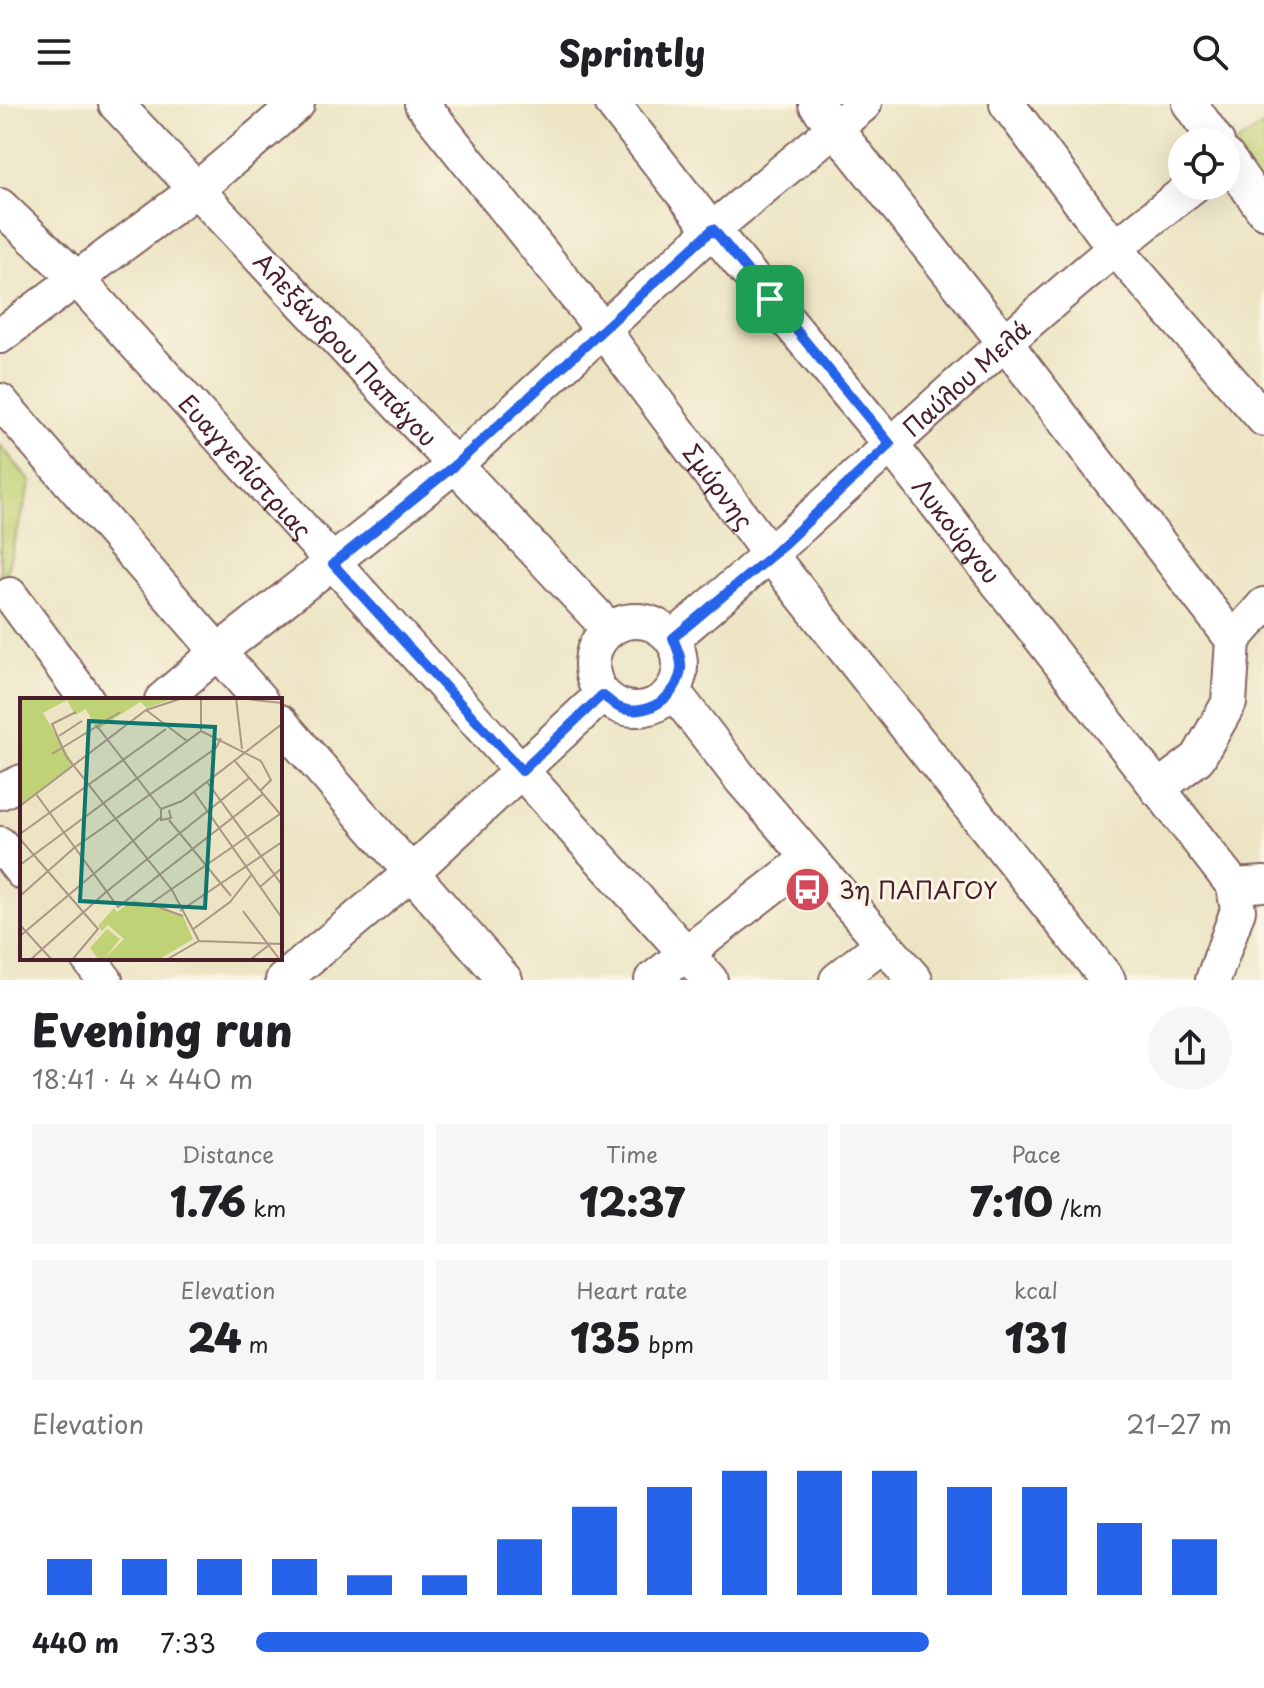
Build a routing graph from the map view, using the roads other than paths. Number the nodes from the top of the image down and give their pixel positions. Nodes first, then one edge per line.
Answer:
1 (116, 104) edge
2 (297, 104) edge
3 (422, 104) edge
4 (613, 104) edge
5 (864, 104) edge
6 (1007, 104) edge
7 (1190, 104) edge
8 (826, 116) edge
9 (1206, 128) edge
10 (1240, 177) edge
11 (197, 189) junction
12 (1175, 200) edge
13 (0, 206) edge
14 (1264, 211) edge
15 (713, 229) junction
16 (1114, 247) junction
17 (77, 279) junction
18 (603, 330) junction
19 (0, 336) edge
20 (1006, 344) junction
21 (0, 401) edge
22 (1264, 419) edge
23 (890, 444) junction
24 (455, 465) junction
25 (771, 556) junction
26 (333, 564) junction
27 (1264, 605) edge
28 (0, 627) edge
29 (609, 629) junction
30 (673, 638) junction
31 (1233, 640) junction
32 (218, 652) junction
33 (673, 691) junction
34 (602, 695) junction
35 (86, 698) edge
36 (164, 698) edge
37 (258, 698) edge
38 (282, 724) edge
39 (522, 771) junction
40 (20, 783) edge
41 (1157, 789) junction
42 (0, 792) edge
43 (0, 844) edge
44 (809, 858) junction
45 (20, 869) edge
46 (411, 873) junction
47 (1249, 885) edge
48 (883, 943) junction
49 (687, 953) junction
50 (90, 960) edge
51 (291, 969) edge
52 (105, 980) edge
53 (505, 980) edge
54 (652, 980) edge
55 (710, 980) edge
56 (837, 980) edge
57 (915, 980) edge
58 (1108, 980) edge
59 (1213, 980) edge

1 - 11 street, Αλεξάνδρου Παπάγου
2 - 11 street
3 - 18 street, Σμύρνης
4 - 15 street, Λυκούργου
5 - 8 street
6 - 16 street
7 - 9 street
8 - 15 street
8 - 20 street
10 - 14 street
11 - 17 street
11 - 24 street, Αλεξάνδρου Παπάγου
12 - 16 street, Παύλου Μελά
13 - 17 street, Ευαγγελίστριας
15 - 18 street
15 - 23 street, Λυκούργου
16 - 20 street, Παύλου Μελά
16 - 22 street
17 - 19 street
17 - 26 street, Ευαγγελίστριας
18 - 24 street
18 - 25 street, Σμύρνης
20 - 23 street, Παύλου Μελά
20 - 31 street
21 - 32 street
23 - 25 street, Παύλου Μελά
23 - 41 street, Λυκούργου
24 - 26 street
24 - 29 street, Αλεξάνδρου Παπάγου
25 - 30 street, Παύλου Μελά
25 - 58 street, Σμύρνης
26 - 32 street
26 - 39 street, Ευαγγελίστριας
27 - 31 street
28 - 35 street
29 - 30 street
29 - 34 street
30 - 33 street
31 - 41 street
32 - 36 street
32 - 37 street
33 - 34 street
33 - 44 street
34 - 39 street
38 - 46 street
39 - 46 street
39 - 49 street, Ευαγγελίστριας
40 - 42 street
41 - 47 street, Λυκούργου
43 - 45 street
44 - 48 street
44 - 49 street
46 - 51 street
46 - 53 street
47 - 59 street, Λυκούργου
48 - 56 street
48 - 57 street
49 - 54 street
49 - 55 street, Ευαγγελίστριας
50 - 52 street

